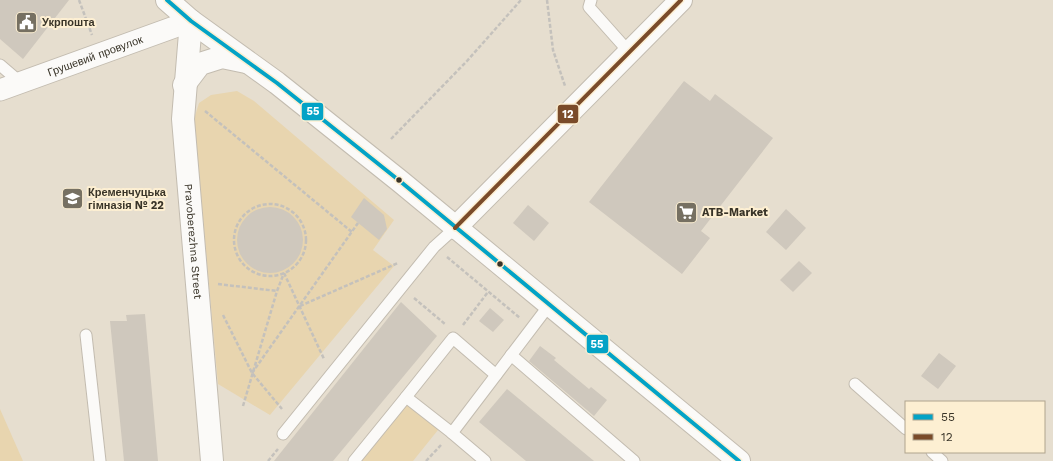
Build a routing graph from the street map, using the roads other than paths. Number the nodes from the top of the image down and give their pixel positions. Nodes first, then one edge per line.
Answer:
1 (168, 0) edge
2 (591, 0) edge
3 (680, 0) edge
4 (191, 21) junction
5 (629, 52) junction
6 (249, 63) junction
7 (0, 66) edge
8 (21, 83) junction
9 (184, 84) junction
10 (0, 90) edge
11 (455, 228) junction
12 (550, 304) junction
13 (86, 335) dead end
14 (511, 355) junction
15 (496, 375) junction
16 (855, 384) dead end
17 (406, 397) junction
18 (905, 428) edge
19 (452, 433) junction
20 (283, 434) dead end
21 (933, 453) edge
22 (100, 461) edge
23 (212, 461) edge
24 (354, 461) edge
25 (485, 461) edge
26 (634, 461) edge
27 (739, 461) edge
28 (942, 461) edge

1 - 4 street
2 - 5 lane
3 - 5 street
4 - 6 street
4 - 8 street, Грушевий провулок
4 - 9 street, Pravoberezhna Street
5 - 11 street
6 - 9 street
6 - 11 street
7 - 8 lane
8 - 10 street, Грушевий провулок
9 - 23 street, Pravoberezhna Street
11 - 12 street
11 - 20 lane
12 - 14 lane
12 - 27 street
13 - 22 lane
14 - 15 lane
14 - 26 lane
15 - 17 lane
15 - 19 lane
16 - 18 lane
17 - 19 lane
17 - 24 lane
19 - 25 lane
21 - 28 lane

